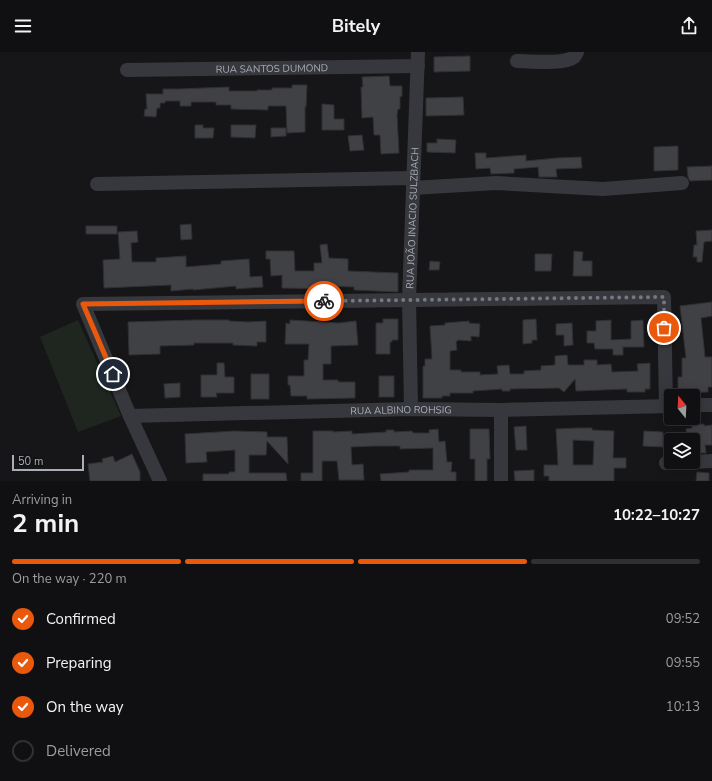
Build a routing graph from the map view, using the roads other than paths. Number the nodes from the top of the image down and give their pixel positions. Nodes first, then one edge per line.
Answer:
1 (418, 52) edge
2 (577, 52) edge
3 (517, 61) dead end
4 (418, 66) junction
5 (127, 70) dead end
6 (413, 183) junction
7 (682, 183) dead end
8 (97, 184) dead end
9 (410, 299) junction
10 (667, 389) edge
11 (712, 405) edge
12 (664, 406) edge
13 (700, 406) edge
14 (411, 409) junction
15 (501, 410) junction
16 (130, 416) junction
17 (712, 461) edge
18 (700, 462) edge
19 (160, 481) edge
20 (501, 481) edge

1 - 4 street, RUA JOÃO INACIO SULZBACH
2 - 3 street
4 - 5 street, RUA SANTOS DUMOND
4 - 6 street, RUA JOÃO INACIO SULZBACH
6 - 7 street
6 - 8 street
6 - 9 street, RUA JOÃO INACIO SULZBACH
9 - 10 street
9 - 14 street, RUA JOÃO INACIO SULZBACH
9 - 16 street
11 - 13 street
12 - 15 street, RUA ALBINO ROHSIG
14 - 15 street, RUA ALBINO ROHSIG
14 - 16 street, RUA ALBINO ROHSIG
15 - 20 street
16 - 19 street
17 - 18 street

